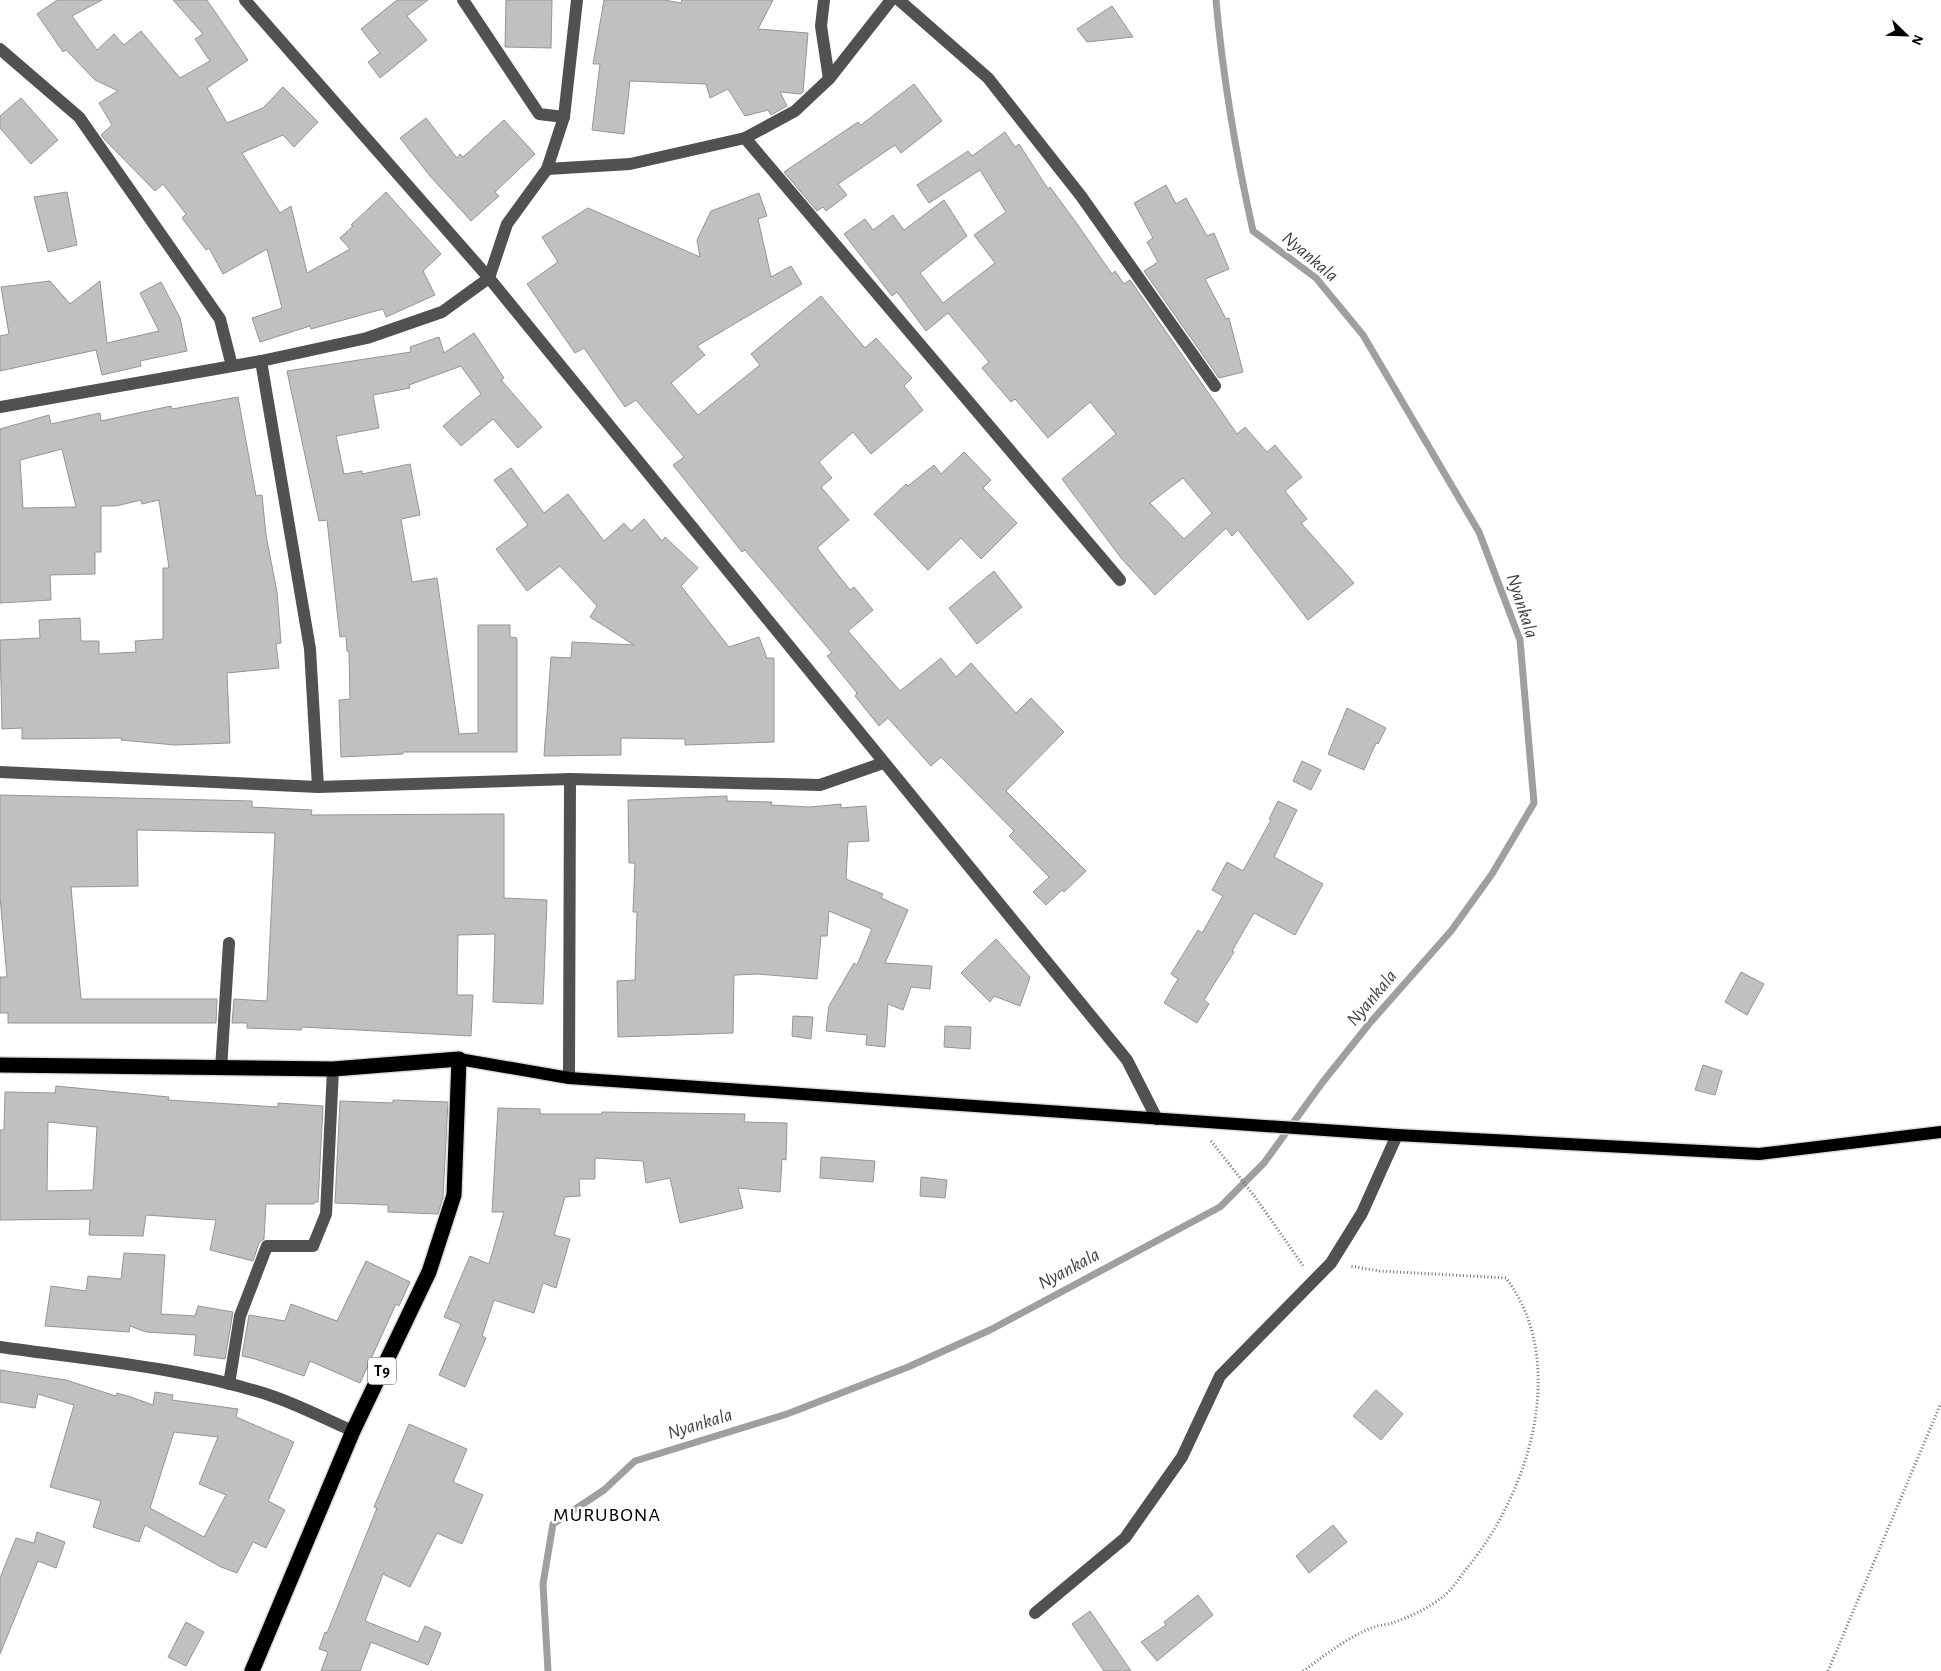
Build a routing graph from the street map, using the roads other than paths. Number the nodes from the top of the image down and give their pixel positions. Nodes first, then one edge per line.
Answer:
1 (245, 0) edge
2 (463, 0) edge
3 (577, 0) edge
4 (824, 0) edge
5 (891, 0) edge
6 (899, 0) edge
7 (0, 49) edge
8 (829, 79) junction
9 (564, 117) junction
10 (745, 138) junction
11 (547, 169) junction
12 (489, 278) junction
13 (261, 361) junction
14 (232, 366) junction
15 (1215, 386) dead end
16 (0, 407) edge
17 (1120, 580) dead end
18 (883, 763) junction
19 (0, 772) edge
20 (570, 779) junction
21 (318, 787) junction
22 (229, 943) dead end
23 (459, 1059) junction
24 (0, 1065) edge
25 (221, 1069) junction
26 (333, 1069) junction
27 (569, 1078) junction
28 (1157, 1119) junction
29 (1941, 1132) edge
30 (1397, 1135) junction
31 (0, 1346) edge
32 (229, 1384) junction
33 (353, 1431) junction
34 (1035, 1613) dead end
35 (252, 1671) edge

1 - 12 street
2 - 9 street
3 - 9 street
4 - 8 street
5 - 8 street
6 - 15 street
7 - 14 street
8 - 10 street
9 - 11 street
10 - 11 street
10 - 17 street
11 - 12 street
12 - 13 street
12 - 18 street
13 - 14 street
13 - 21 street
14 - 16 street
18 - 20 street
18 - 28 street
19 - 21 street
20 - 21 street
20 - 27 street
22 - 25 street
23 - 26 highway
23 - 27 main road
23 - 33 highway, T9
24 - 25 highway
25 - 26 highway
26 - 32 street
27 - 28 main road
28 - 30 main road
29 - 30 main road
30 - 34 street
31 - 32 street
32 - 33 street
33 - 35 highway, T9

